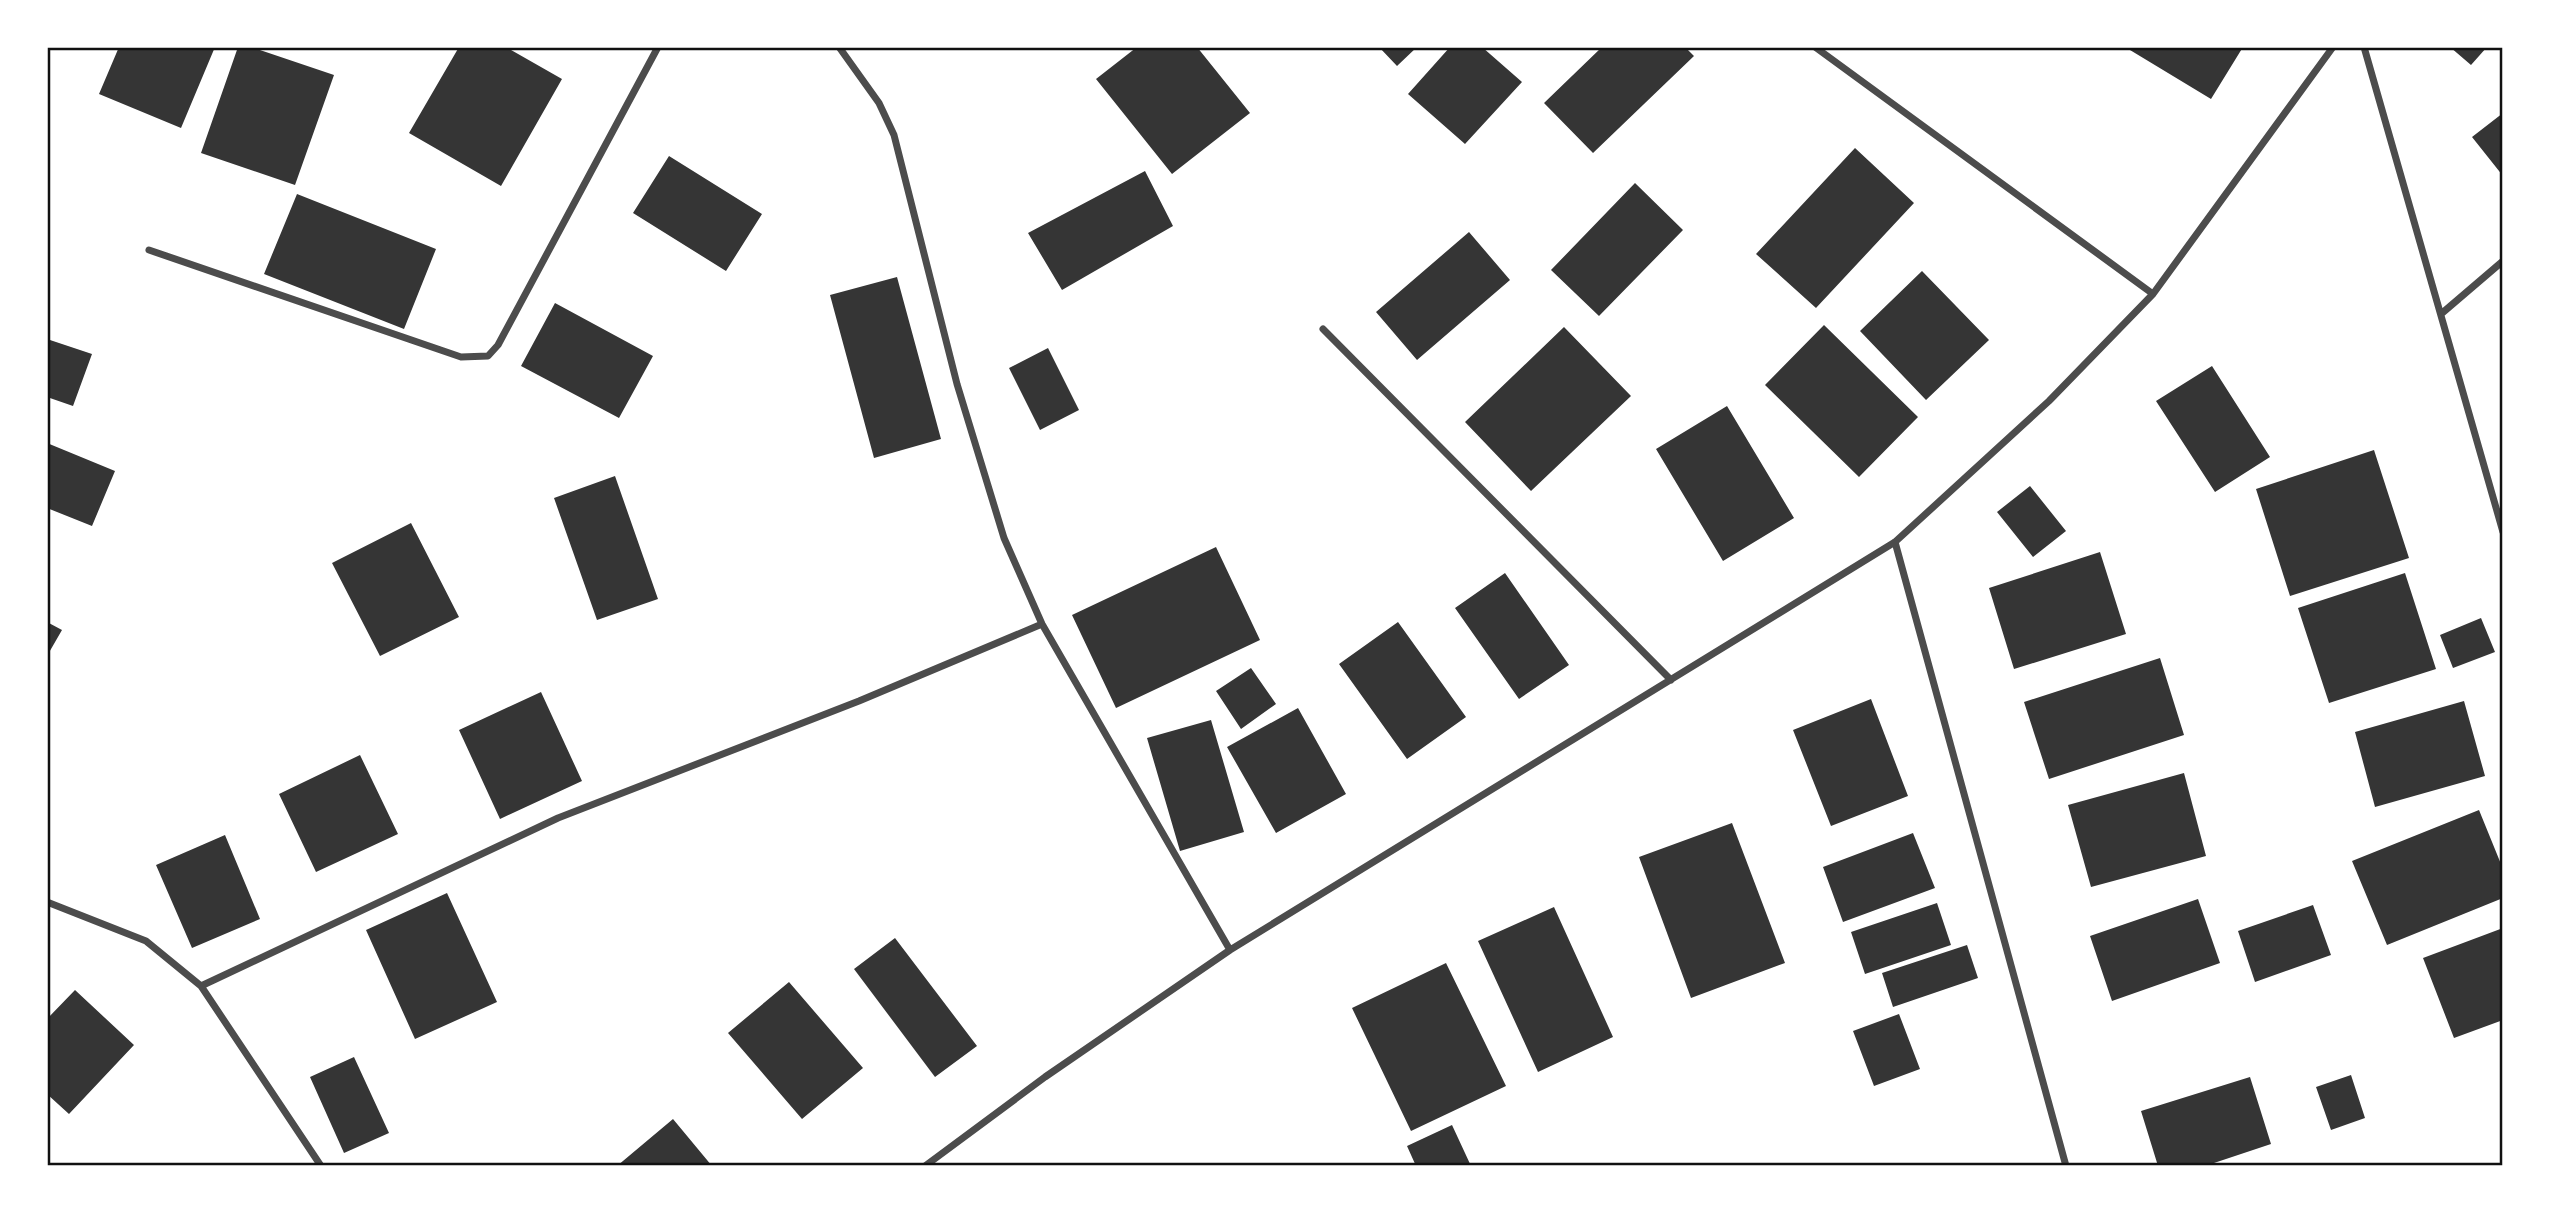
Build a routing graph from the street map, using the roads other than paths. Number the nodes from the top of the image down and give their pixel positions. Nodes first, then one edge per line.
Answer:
1 (658, 47) edge
2 (839, 47) edge
3 (1815, 47) edge
4 (2333, 47) edge
5 (2364, 47) edge
6 (149, 250) dead end
7 (2503, 261) edge
8 (2153, 294) junction
9 (2441, 314) junction
10 (1323, 329) dead end
11 (2503, 532) edge
12 (1895, 542) junction
13 (1042, 624) junction
14 (1671, 680) junction
15 (47, 902) edge
16 (1230, 950) junction
17 (201, 986) junction
18 (321, 1166) edge
19 (925, 1166) edge
20 (2066, 1166) edge

1 - 6 street
2 - 13 street
3 - 8 street
4 - 8 street
5 - 9 street
7 - 9 street
8 - 12 street
9 - 11 street
10 - 14 street
12 - 14 street
12 - 20 street
13 - 16 street
13 - 17 street
14 - 16 street
15 - 17 street
16 - 19 street
17 - 18 street

